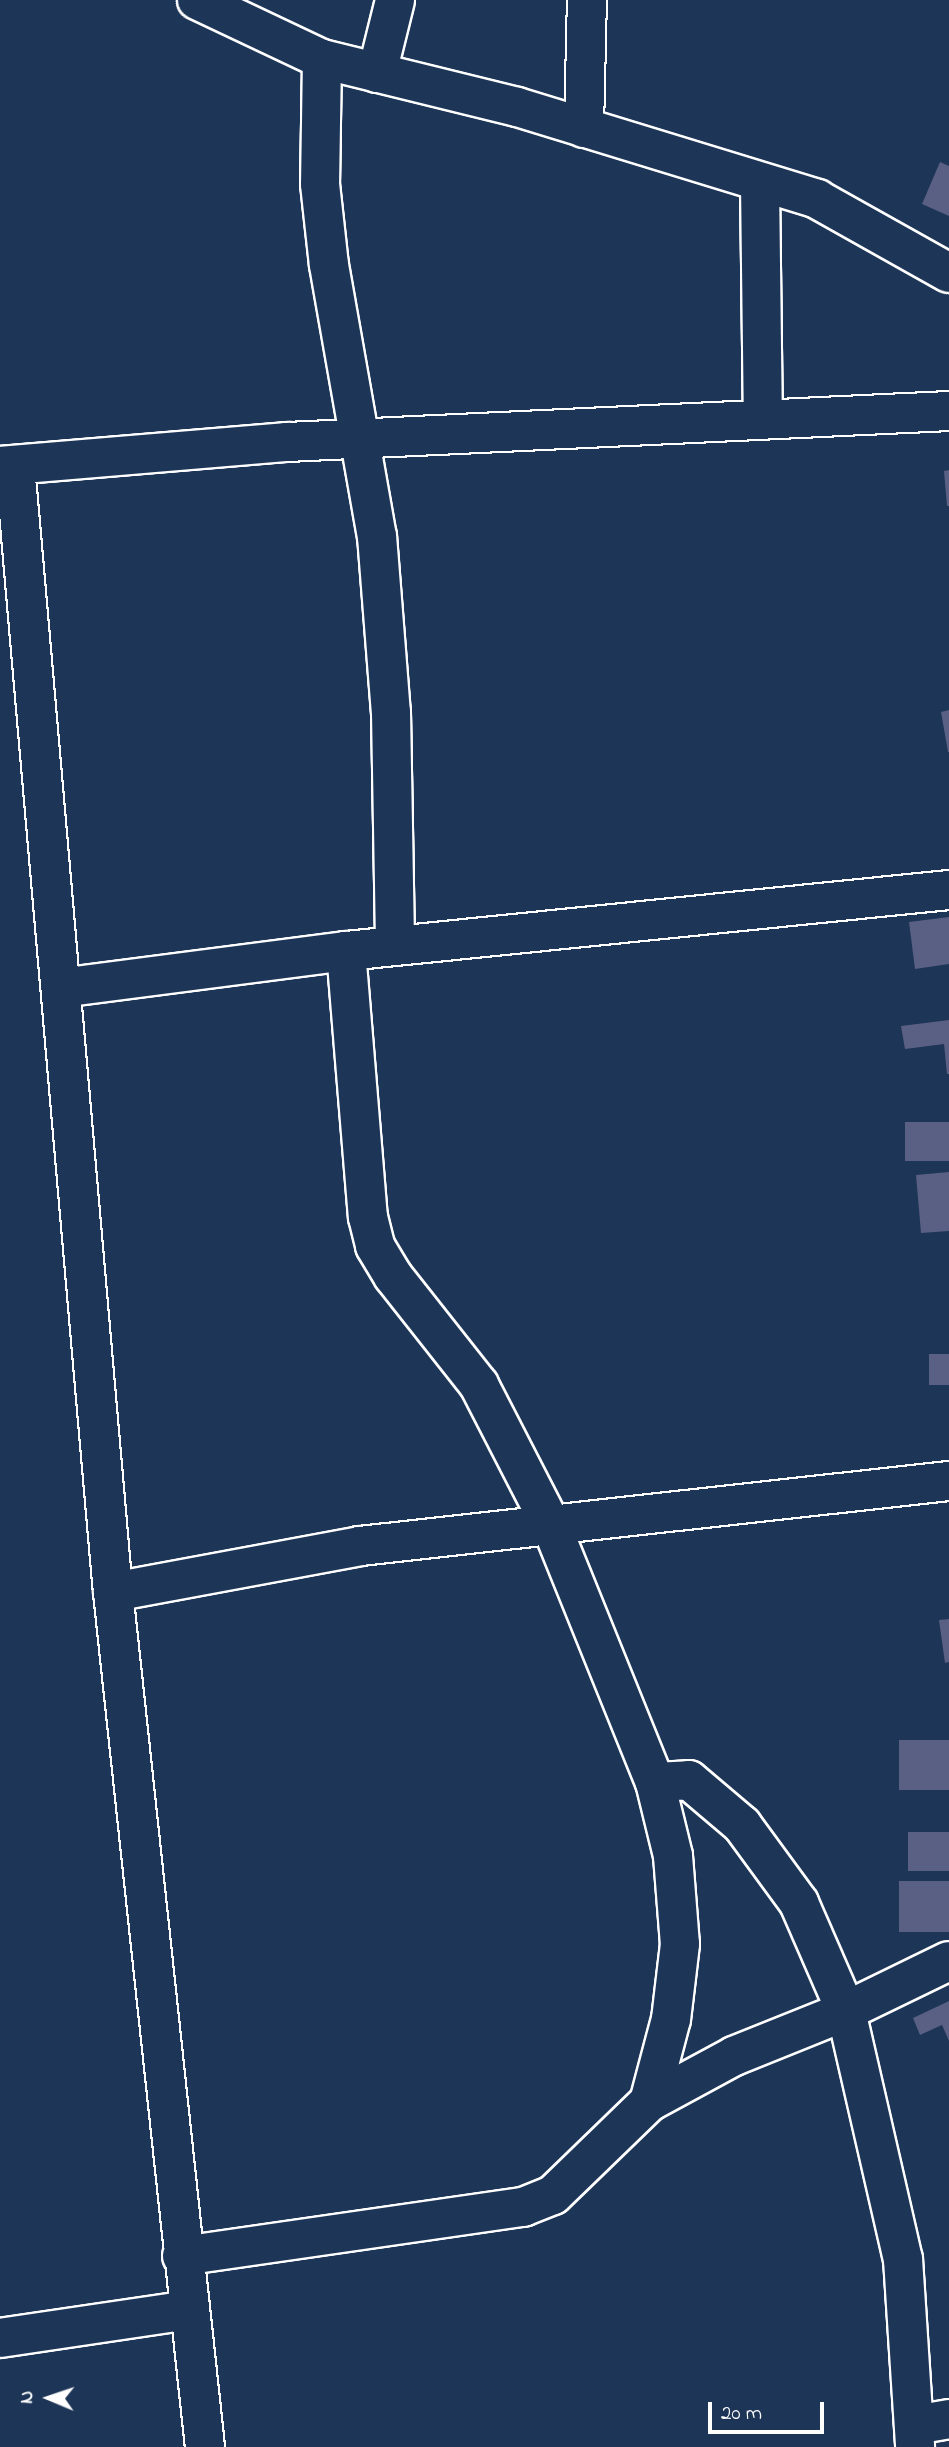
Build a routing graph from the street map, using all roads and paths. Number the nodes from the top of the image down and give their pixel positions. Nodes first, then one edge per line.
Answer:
1 (197, 0) edge
2 (395, 0) edge
3 (587, 0) edge
4 (322, 59) junction
5 (377, 73) junction
6 (584, 128) junction
7 (760, 183) junction
8 (949, 273) edge
9 (949, 411) edge
10 (763, 418) junction
11 (358, 440) junction
12 (7, 466) edge
13 (949, 890) edge
14 (395, 946) junction
15 (346, 951) junction
16 (61, 988) junction
17 (949, 1481) edge
18 (551, 1525) junction
19 (113, 1592) junction
20 (655, 1782) junction
21 (949, 1961) edge
22 (846, 2011) junction
23 (649, 2102) junction
24 (182, 2256) junction
25 (189, 2310) junction
26 (0, 2338) edge
27 (926, 2430) edge
28 (205, 2447) edge

1 - 4 street
2 - 5 street
3 - 6 street
4 - 5 street
4 - 11 street
5 - 6 street
6 - 7 street
7 - 8 street
7 - 10 street
9 - 10 street
10 - 11 street
11 - 12 street
11 - 14 street
12 - 16 street
13 - 14 street
14 - 15 street
15 - 16 street
15 - 18 street
16 - 19 street
17 - 18 street
18 - 19 street
18 - 20 street
19 - 24 street
20 - 22 street
20 - 23 street
21 - 22 street
22 - 23 street
22 - 27 street
23 - 24 street
24 - 25 street
25 - 26 street
25 - 28 street

